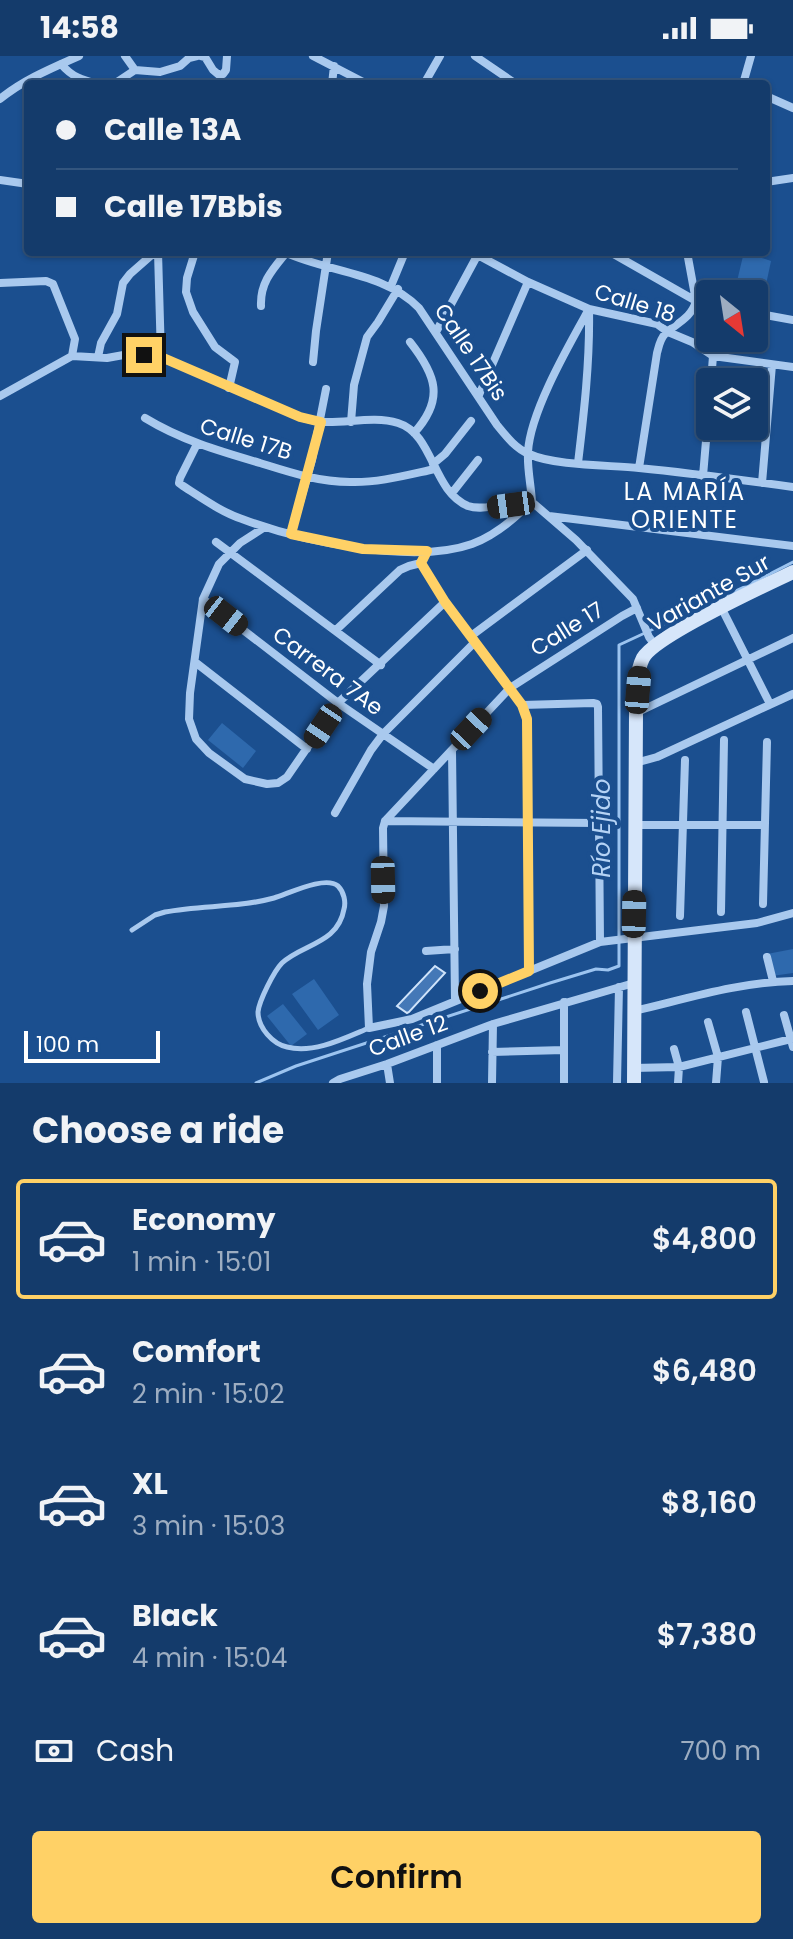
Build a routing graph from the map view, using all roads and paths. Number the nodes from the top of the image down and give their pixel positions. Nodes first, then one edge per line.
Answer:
1 (52, 56) edge
2 (79, 56) edge
3 (125, 56) edge
4 (199, 56) edge
5 (227, 56) edge
6 (313, 56) edge
7 (440, 56) edge
8 (475, 56) edge
9 (751, 56) edge
10 (59, 65) junction
11 (334, 66) junction
12 (135, 70) junction
13 (28, 80) edge
14 (80, 80) edge
15 (120, 80) edge
16 (332, 80) edge
17 (360, 80) edge
18 (426, 80) edge
19 (503, 80) edge
20 (744, 80) edge
21 (24, 82) edge
22 (4, 92) edge
23 (770, 98) edge
24 (0, 99) edge
25 (793, 108) edge
26 (793, 178) edge
27 (0, 180) edge
28 (770, 181) edge
29 (24, 183) edge
30 (152, 256) edge
31 (156, 256) edge
32 (194, 256) edge
33 (283, 256) edge
34 (293, 256) edge
35 (328, 256) edge
36 (404, 256) edge
37 (474, 256) edge
38 (479, 256) edge
39 (616, 256) edge
40 (688, 256) edge
41 (326, 268) junction
42 (528, 282) junction
43 (0, 283) edge
44 (395, 288) junction
45 (695, 305) junction
46 (261, 306) dead end
47 (589, 309) junction
48 (768, 316) edge
49 (793, 320) edge
50 (436, 332) junction
51 (668, 332) junction
52 (410, 342) dead end
53 (72, 356) junction
54 (713, 356) junction
55 (98, 357) junction
56 (161, 357) junction
57 (313, 362) dead end
58 (772, 365) junction
59 (793, 367) edge
60 (712, 368) edge
61 (229, 388) junction
62 (326, 389) dead end
63 (479, 395) junction
64 (0, 396) edge
65 (145, 418) dead end
66 (471, 421) dead end
67 (321, 422) junction
68 (351, 422) junction
69 (414, 433) junction
70 (706, 440) edge
71 (197, 444) junction
72 (528, 454) junction
73 (478, 460) dead end
74 (578, 463) junction
75 (434, 467) junction
76 (639, 468) junction
77 (703, 476) junction
78 (307, 477) junction
79 (762, 483) junction
80 (793, 487) edge
81 (452, 493) junction
82 (532, 502) junction
83 (523, 508) junction
84 (549, 516) junction
85 (583, 521) junction
86 (265, 527) junction
87 (291, 534) junction
88 (576, 540) junction
89 (216, 542) dead end
90 (793, 546) edge
91 (587, 550) junction
92 (427, 551) junction
93 (230, 552) junction
94 (421, 563) junction
95 (793, 572) edge
96 (203, 599) junction
97 (445, 602) junction
98 (721, 607) junction
99 (637, 608) junction
100 (336, 630) junction
101 (793, 638) edge
102 (473, 639) junction
103 (652, 641) junction
104 (748, 659) junction
105 (195, 662) junction
106 (381, 665) junction
107 (510, 688) junction
108 (793, 694) edge
109 (338, 703) junction
110 (770, 704) junction
111 (522, 705) junction
112 (636, 713) junction
113 (383, 734) junction
114 (724, 740) dead end
115 (767, 742) dead end
116 (307, 749) junction
117 (452, 750) junction
118 (685, 760) dead end
119 (635, 763) junction
120 (434, 769) junction
121 (335, 813) dead end
122 (385, 821) junction
123 (454, 822) junction
124 (528, 823) junction
125 (599, 823) junction
126 (684, 824) junction
127 (722, 824) junction
128 (636, 825) junction
129 (764, 825) junction
130 (763, 904) dead end
131 (721, 912) dead end
132 (793, 913) edge
133 (680, 916) dead end
134 (132, 930) dead end
135 (629, 938) junction
136 (600, 942) junction
137 (455, 949) junction
138 (426, 951) dead end
139 (767, 957) dead end
140 (529, 971) junction
141 (773, 981) junction
142 (793, 981) edge
143 (627, 985) junction
144 (455, 1001) junction
145 (564, 1002) junction
146 (633, 1011) junction
147 (746, 1012) dead end
148 (784, 1015) dead end
149 (708, 1022) dead end
150 (493, 1024) junction
151 (369, 1028) junction
152 (792, 1043) edge
153 (437, 1045) junction
154 (755, 1048) junction
155 (674, 1049) dead end
156 (564, 1050) junction
157 (492, 1052) junction
158 (718, 1057) junction
159 (387, 1064) junction
160 (679, 1067) junction
161 (634, 1076) edge
162 (338, 1082) edge
163 (764, 1082) edge
164 (390, 1083) edge
165 (437, 1083) edge
166 (492, 1083) edge
167 (564, 1083) edge
168 (617, 1083) edge
169 (678, 1083) edge
170 (716, 1083) edge

1 - 10 street
2 - 10 street
3 - 12 street
4 - 5 street
4 - 12 street
6 - 11 street
7 - 18 street
8 - 19 street
9 - 20 street
10 - 13 street
10 - 14 street
11 - 16 street
11 - 17 street
12 - 15 street
21 - 22 street
22 - 24 street
23 - 25 street
26 - 28 street
27 - 29 street
30 - 55 street
31 - 56 street
32 - 61 street
33 - 46 street
34 - 41 street, Calle 17Bis
35 - 41 street
36 - 44 street
37 - 50 street
38 - 42 street, Calle 18
39 - 45 street
40 - 45 street
41 - 44 street, Calle 17Bis
41 - 57 street
42 - 47 street, Calle 18
42 - 63 street
43 - 53 street
44 - 50 street, Calle 17Bis
44 - 68 street
45 - 51 street
47 - 51 street, Calle 18
47 - 72 street
47 - 74 street
48 - 49 street
50 - 63 street, Calle 17Bis
51 - 54 street, Calle 18
51 - 76 street
52 - 69 street
53 - 55 street
53 - 64 street
54 - 58 street, Calle 18
54 - 60 street
55 - 56 street
56 - 61 street
58 - 59 street, Calle 18
58 - 79 street
61 - 67 street
62 - 67 street
63 - 72 street, Calle 17Bis
65 - 71 street, Calle 17B
66 - 75 street
67 - 68 street
67 - 78 street
68 - 69 street
69 - 75 street
70 - 77 street
71 - 78 street, Calle 17B
71 - 86 street
72 - 74 street
72 - 82 street
73 - 81 street
74 - 76 street
75 - 78 street, Calle 17B
75 - 81 street
76 - 77 street
77 - 79 street
78 - 87 street
79 - 80 street
81 - 83 street
82 - 83 street
82 - 84 street
83 - 92 street
84 - 85 street
84 - 88 street
85 - 88 street
85 - 90 street
86 - 87 street
86 - 93 street
87 - 92 street
88 - 91 street
89 - 93 street
91 - 99 street
91 - 102 street
92 - 94 street
93 - 96 street
93 - 100 street
94 - 97 street
94 - 100 street
95 - 98 main road, Variante Sur
96 - 105 street
96 - 109 street, Carrera 7Ae
97 - 102 street
97 - 106 street
98 - 103 main road, Variante Sur
98 - 104 street
99 - 103 street
99 - 107 street, Calle 17
100 - 106 street
101 - 104 street
102 - 107 street
102 - 113 street
103 - 112 main road, Variante Sur
104 - 110 street
104 - 112 street
105 - 116 street
105 - 116 street
106 - 109 street
107 - 111 street
107 - 117 street, Calle 17
108 - 110 street
109 - 113 street, Carrera 7Ae
109 - 116 street
110 - 119 street
111 - 124 street
111 - 125 street
112 - 119 main road, Variante Sur
113 - 120 street, Carrera 7Ae
113 - 121 street
114 - 127 street
115 - 129 street
117 - 120 street, Calle 17
117 - 123 street
118 - 126 street
119 - 128 main road, Variante Sur
120 - 122 street, Calle 17
122 - 123 street
122 - 151 street
123 - 124 street
123 - 137 street
124 - 125 street
124 - 140 street
125 - 136 street
126 - 127 street
126 - 128 street
126 - 133 street
127 - 129 street
127 - 131 street
128 - 135 main road, Variante Sur
129 - 130 street
132 - 135 street
134 - 151 lane
135 - 136 street
135 - 143 main road, Variante Sur
136 - 140 street
137 - 138 street
137 - 144 street
139 - 141 street
140 - 144 street
141 - 142 street
141 - 146 street
143 - 145 street, Calle 12
143 - 146 main road, Variante Sur
143 - 168 street
144 - 151 street
145 - 150 street, Calle 12
145 - 156 street
146 - 161 main road, Variante Sur
147 - 154 street
148 - 152 street
149 - 158 street
150 - 153 street, Calle 12
150 - 157 street
152 - 154 street
153 - 159 street, Calle 12
153 - 165 street
154 - 158 street
154 - 163 street
155 - 160 street
156 - 157 street
156 - 167 street
157 - 166 street
158 - 160 street
158 - 170 street
159 - 162 street, Calle 12
159 - 164 street
160 - 161 street
160 - 169 street

